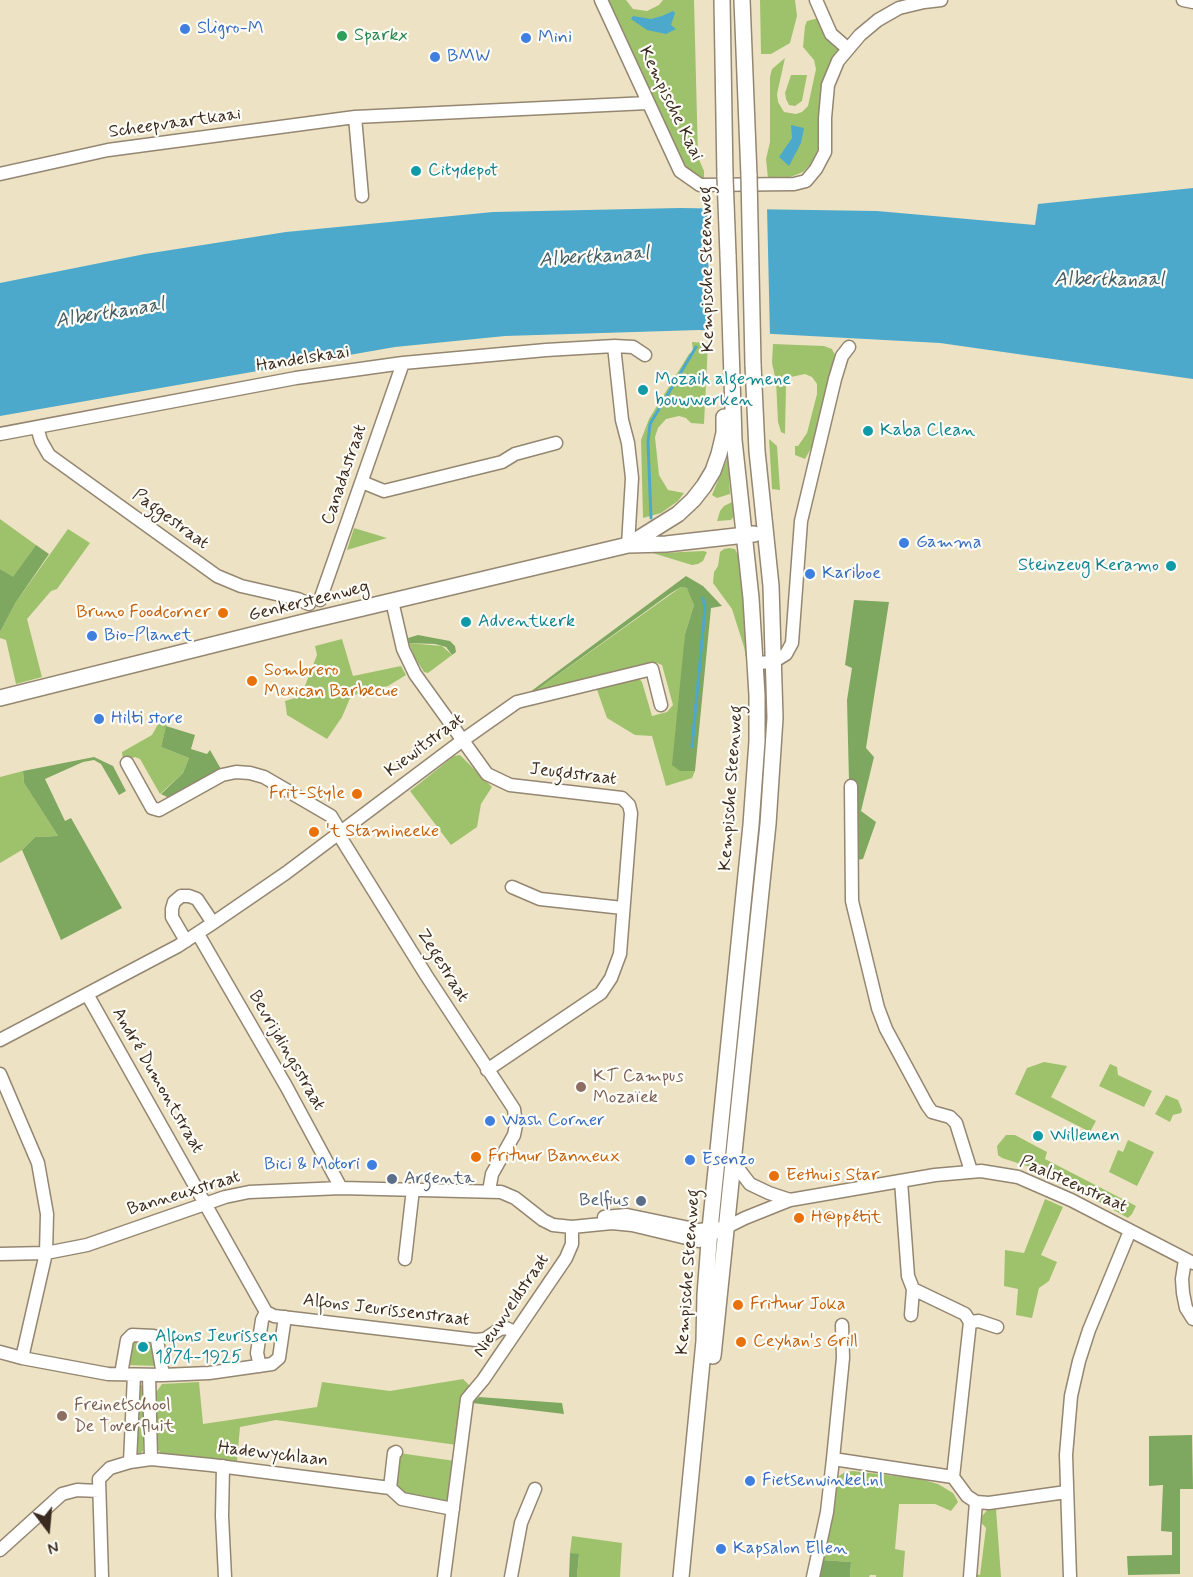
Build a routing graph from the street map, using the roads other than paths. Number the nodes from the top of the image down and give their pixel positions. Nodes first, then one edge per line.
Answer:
1 (601, 0) edge
2 (722, 0) edge
3 (742, 0) edge
4 (816, 0) edge
5 (941, 0) edge
6 (1183, 0) edge
7 (1193, 2) edge
8 (847, 48) junction
9 (648, 103) junction
10 (356, 117) junction
11 (0, 174) edge
12 (362, 196) dead end
13 (614, 346) junction
14 (849, 347) dead end
15 (645, 355) dead end
16 (403, 363) junction
17 (730, 364) junction
18 (37, 427) junction
19 (0, 434) edge
20 (556, 443) dead end
21 (362, 482) junction
22 (766, 532) junction
23 (744, 536) junction
24 (628, 545) junction
25 (392, 601) junction
26 (315, 602) joint
27 (772, 620) junction
28 (794, 625) junction
29 (773, 662) junction
30 (756, 663) junction
31 (0, 698) edge
32 (662, 705) dead end
33 (463, 740) junction
34 (127, 763) dead end
35 (851, 786) dead end
36 (339, 835) junction
37 (512, 887) dead end
38 (622, 908) junction
39 (213, 923) junction
40 (198, 934) junction
41 (186, 941) junction
42 (87, 994) junction
43 (0, 1040) edge
44 (488, 1070) junction
45 (0, 1074) edge
46 (733, 1162) junction
47 (971, 1172) junction
48 (901, 1180) junction
49 (341, 1188) junction
50 (413, 1189) junction
51 (489, 1191) junction
52 (790, 1200) junction
53 (206, 1204) junction
54 (727, 1226) junction
55 (572, 1227) junction
56 (1130, 1231) junction
57 (710, 1232) junction
58 (46, 1253) junction
59 (0, 1254) edge
60 (405, 1259) dead end
61 (1189, 1261) edge
62 (913, 1289) junction
63 (266, 1312) junction
64 (911, 1315) dead end
65 (285, 1317) junction
66 (1193, 1319) edge
67 (970, 1322) junction
68 (842, 1325) dead end
69 (997, 1327) dead end
70 (515, 1332) junction
71 (0, 1352) edge
72 (22, 1358) junction
73 (260, 1366) junction
74 (120, 1374) junction
75 (134, 1375) junction
76 (149, 1375) junction
77 (163, 1375) junction
78 (396, 1452) dead end
79 (151, 1459) junction
80 (833, 1460) junction
81 (130, 1461) junction
82 (224, 1466) junction
83 (953, 1477) junction
84 (99, 1485) junction
85 (390, 1488) junction
86 (535, 1489) dead end
87 (1066, 1492) junction
88 (976, 1502) junction
89 (453, 1509) junction
90 (0, 1550) edge
91 (102, 1577) edge
92 (225, 1577) edge
93 (444, 1577) edge
94 (511, 1577) edge
95 (681, 1577) edge
96 (690, 1577) edge
97 (813, 1577) edge
98 (970, 1577) edge
99 (1070, 1577) edge

1 - 9 street, Kempische Kaai
2 - 17 main road, Kempische Steenweg, bridge
3 - 22 main road, Kempische Steenweg, bridge
4 - 8 street
5 - 8 street, Kempische Kaai
6 - 7 street
8 - 9 street, Kempische Kaai
9 - 10 street, Scheepvaartkaai
10 - 11 street, Scheepvaartkaai
10 - 12 street
13 - 15 street, Handelskaai
13 - 16 street, Handelskaai
13 - 24 street
14 - 28 street
16 - 18 street, Handelskaai
16 - 21 street, Canadastraat
17 - 23 main road, Kempische Steenweg
17 - 24 main road, Genkersteenweg
18 - 19 street, Handelskaai
18 - 26 street, Paggestraat
20 - 21 street
21 - 26 street, Canadastraat
22 - 23 main road, Genkersteenweg
22 - 27 main road, Kempische Steenweg
23 - 24 main road, Genkersteenweg
23 - 30 main road, Kempische Steenweg
24 - 25 main road, Genkersteenweg
25 - 31 main road, Genkersteenweg
25 - 33 street, Jeugdstraat
27 - 28 street
27 - 29 main road, Kempische Steenweg
28 - 29 street
29 - 30 street
29 - 46 main road, Kempische Steenweg
30 - 57 main road, Kempische Steenweg
32 - 33 street, Kiewitstraat
33 - 36 street, Kiewitstraat
33 - 38 street, Jeugdstraat
34 - 36 street, Zegestraat
35 - 47 street
36 - 39 street, Kiewitstraat
36 - 44 street, Zegestraat
37 - 38 street
38 - 44 street, Jeugdstraat
39 - 40 street, Kiewitstraat
39 - 41 street
40 - 41 street, Kiewitstraat
40 - 49 street, Bevrijdingsstraat
41 - 42 street, Kiewitstraat
42 - 43 street, Kiewitstraat
42 - 53 street, André Dumontstraat
44 - 51 street, Zegestraat
45 - 58 street
46 - 52 street, Paalsteenstraat
46 - 54 main road, Kempische Steenweg
47 - 48 street, Paalsteenstraat
47 - 56 street, Paalsteenstraat
48 - 52 street, Paalsteenstraat
48 - 62 street
49 - 50 street, Banneuxstraat
49 - 53 street, Banneuxstraat
50 - 51 street, Banneuxstraat
50 - 60 street
51 - 55 street, Banneuxstraat
52 - 54 street, Paalsteenstraat
53 - 58 street, Banneuxstraat
53 - 63 street, André Dumontstraat
54 - 57 street, Paalsteenstraat
54 - 96 main road, Kempische Steenweg
55 - 57 street
55 - 70 street, Nieuwveldstraat
56 - 61 street
56 - 87 street, Paalsteenstraat
57 - 95 main road, Kempische Steenweg
58 - 59 street, Banneuxstraat
58 - 72 street
61 - 66 street
62 - 64 street
62 - 67 street
63 - 65 street, Alfons Jeurissenstraat
63 - 73 street
65 - 70 street, Alfons Jeurissenstraat
65 - 73 street, Alfons Jeurissenstraat
67 - 69 street
67 - 83 street
68 - 80 street
70 - 89 street, Nieuwveldstraat
71 - 72 street
72 - 74 street
73 - 77 street
74 - 75 street
74 - 77 street
75 - 76 street
75 - 81 street
76 - 77 street
76 - 79 street
78 - 85 street
79 - 81 street, Hadewychlaan
79 - 82 street, Hadewychlaan
80 - 83 street
80 - 97 street
81 - 84 street, Hadewychlaan
82 - 85 street, Hadewychlaan
82 - 92 street
83 - 88 street
84 - 90 street
84 - 91 street
85 - 89 street, Hadewychlaan
86 - 94 street
87 - 88 street
87 - 99 street, Paalsteenstraat
88 - 98 street
89 - 93 street

